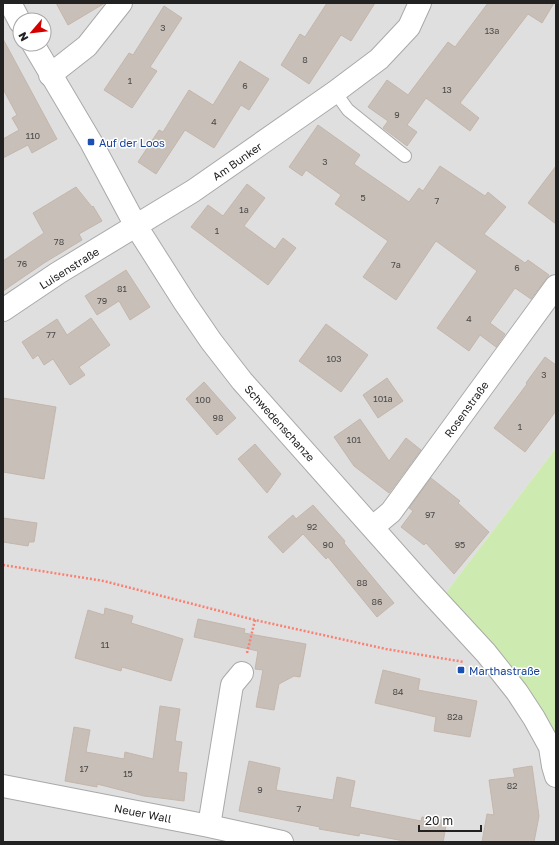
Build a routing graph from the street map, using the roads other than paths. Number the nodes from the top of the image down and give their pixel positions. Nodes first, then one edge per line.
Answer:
1 (10, 3) edge
2 (121, 3) edge
3 (420, 3) edge
4 (15, 12) edge
5 (37, 52) edge
6 (50, 75) junction
7 (335, 92) junction
8 (405, 156) dead end
9 (136, 226) junction
10 (556, 286) edge
11 (3, 310) edge
12 (373, 527) junction
13 (242, 673) road end
14 (555, 769) edge
15 (3, 786) edge
16 (209, 826) junction
17 (282, 842) edge

1 - 4 street
2 - 6 street
3 - 7 street, Am Bunker
5 - 6 street, Schwedenschanze
6 - 9 street, Schwedenschanze
7 - 8 lane
7 - 9 street, Am Bunker
9 - 11 street, Luisenstraße
9 - 12 street, Schwedenschanze
10 - 12 street, Rosenstraße
12 - 14 street, Schwedenschanze
13 - 16 street
15 - 16 street, Neuer Wall
16 - 17 street, Neuer Wall

